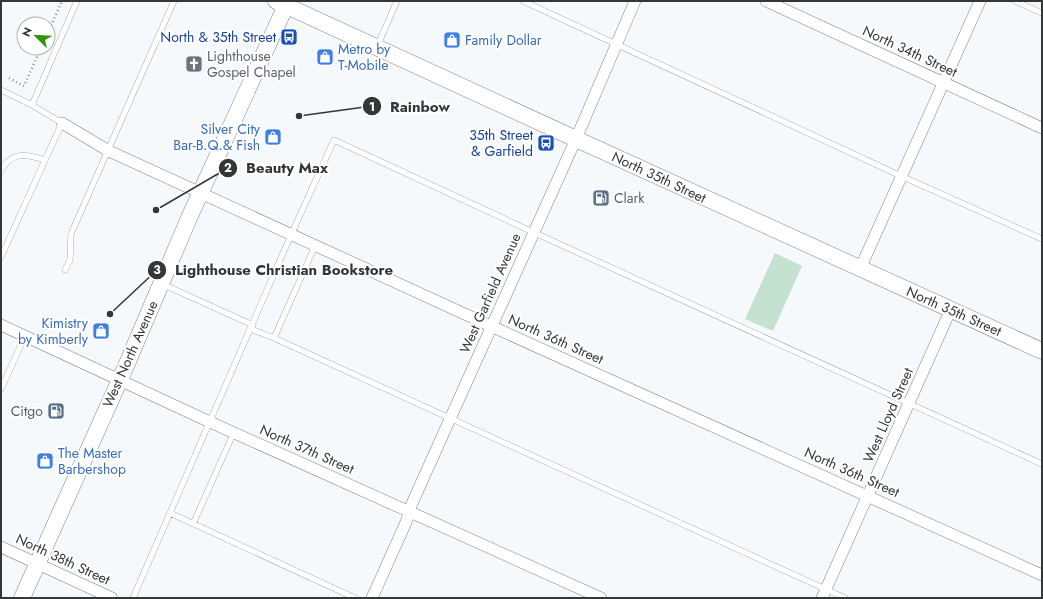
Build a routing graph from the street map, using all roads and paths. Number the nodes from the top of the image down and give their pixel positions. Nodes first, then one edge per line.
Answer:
1 (62, 1) edge
2 (77, 1) edge
3 (174, 1) edge
4 (397, 1) edge
5 (523, 1) edge
6 (635, 1) edge
7 (766, 1) edge
8 (980, 1) edge
9 (1015, 1) edge
10 (283, 2) edge
11 (1042, 13) edge
12 (55, 16) edge
13 (617, 44) junction
14 (376, 47) junction
15 (37, 56) edge
16 (9, 78) dead end
17 (943, 83) junction
18 (1, 90) edge
19 (32, 105) junction
20 (62, 123) junction
21 (1042, 128) edge
22 (576, 139) junction
23 (108, 151) junction
24 (45, 160) junction
25 (1, 171) edge
26 (901, 176) junction
27 (201, 193) junction
28 (534, 233) junction
29 (291, 235) junction
30 (1042, 239) edge
31 (315, 246) junction
32 (1, 257) edge
33 (860, 269) junction
34 (66, 270) dead end
35 (161, 283) junction
36 (951, 310) junction
37 (1, 325) edge
38 (492, 326) junction
39 (252, 327) junction
40 (25, 336) junction
41 (274, 338) junction
42 (1042, 351) edge
43 (120, 380) junction
44 (1, 389) edge
45 (909, 403) junction
46 (451, 417) junction
47 (210, 422) junction
48 (234, 432) junction
49 (1042, 464) edge
50 (868, 496) junction
51 (409, 510) junction
52 (170, 513) junction
53 (193, 524) junction
54 (1, 547) edge
55 (38, 564) junction
56 (1042, 575) edge
57 (824, 594) edge
58 (22, 598) edge
59 (112, 598) edge
60 (133, 598) edge
61 (355, 598) edge
62 (372, 598) edge
63 (602, 598) edge
64 (845, 598) edge

1 - 12 path
2 - 19 lane
3 - 23 lane
4 - 14 lane
5 - 13 lane
6 - 13 street, West Garfield Avenue
7 - 17 street, North 34th Street
8 - 17 street
9 - 11 lane
10 - 14 main road, North 35th Street
10 - 27 main road, West North Avenue
13 - 22 street, West Garfield Avenue
13 - 26 lane
14 - 22 main road, North 35th Street
15 - 16 path
17 - 21 street, North 34th Street
17 - 26 street
18 - 19 lane
19 - 20 lane
20 - 23 street, North 36th Street
20 - 24 lane
22 - 28 street, West Garfield Avenue
22 - 33 main road, North 35th Street
23 - 27 street, North 36th Street
23 - 34 lane
24 - 25 lane
24 - 32 lane
26 - 30 lane
26 - 33 street
27 - 29 street, North 36th Street
27 - 35 main road, West North Avenue
28 - 29 lane
28 - 38 street, West Garfield Avenue
28 - 45 lane
29 - 31 street, North 36th Street
29 - 39 lane
31 - 38 street, North 36th Street
31 - 41 lane
33 - 36 main road, North 35th Street
35 - 39 lane
35 - 43 main road, West North Avenue
36 - 42 main road, North 35th Street
36 - 45 street, West Lloyd Street
37 - 40 street, North 37th Street
38 - 46 street, West Garfield Avenue
38 - 50 street, North 36th Street
39 - 41 lane
39 - 47 lane
40 - 43 street, North 37th Street
40 - 44 lane
41 - 46 lane
43 - 47 street, North 37th Street
43 - 55 main road, West North Avenue
45 - 49 lane
45 - 50 street, West Lloyd Street
46 - 51 street, West Garfield Avenue
46 - 57 lane
47 - 48 street, North 37th Street
47 - 52 lane
48 - 51 street, North 37th Street
48 - 53 lane
50 - 56 street, North 36th Street
50 - 57 street, West Lloyd Street
51 - 62 street, West Garfield Avenue
51 - 63 street, North 37th Street
52 - 53 lane
52 - 60 lane
53 - 61 lane
54 - 55 street, North 38th Street
55 - 58 main road, West North Avenue
55 - 59 street, North 38th Street
57 - 64 lane

